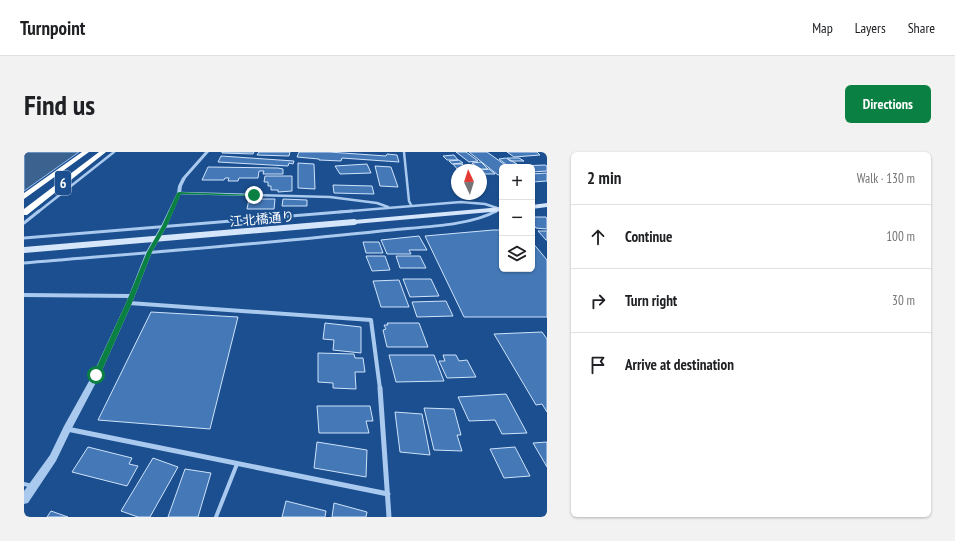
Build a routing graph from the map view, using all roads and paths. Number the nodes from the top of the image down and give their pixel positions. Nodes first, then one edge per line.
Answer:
1 (86, 152) edge
2 (103, 152) edge
3 (114, 152) edge
4 (207, 152) edge
5 (404, 152) edge
6 (179, 193) junction
7 (24, 197) edge
8 (411, 205) junction
9 (547, 205) edge
10 (388, 207) junction
11 (535, 207) edge
12 (499, 208) edge
13 (499, 209) edge
14 (499, 210) edge
15 (24, 213) edge
16 (24, 223) edge
17 (164, 226) junction
18 (24, 238) edge
19 (24, 250) edge
20 (149, 252) junction
21 (24, 263) edge
22 (24, 295) edge
23 (130, 300) junction
24 (67, 429) junction
25 (237, 464) junction
26 (24, 484) edge
27 (33, 486) junction
28 (388, 494) junction
29 (24, 500) edge
30 (216, 517) edge
31 (389, 517) edge

1 - 7 highway, 6
2 - 15 highway, 6
3 - 16 street
4 - 6 street
5 - 8 street
6 - 10 street
6 - 17 street
8 - 10 street
8 - 12 street
9 - 11 main road
10 - 17 street
13 - 19 main road, 江北橋通り, bridge
14 - 20 street
17 - 18 street
17 - 20 street
20 - 21 street
20 - 23 street
22 - 23 street
23 - 24 street
23 - 28 street
24 - 25 street
24 - 27 street
25 - 28 street
25 - 30 lane
26 - 27 lane
27 - 29 street
28 - 31 street

